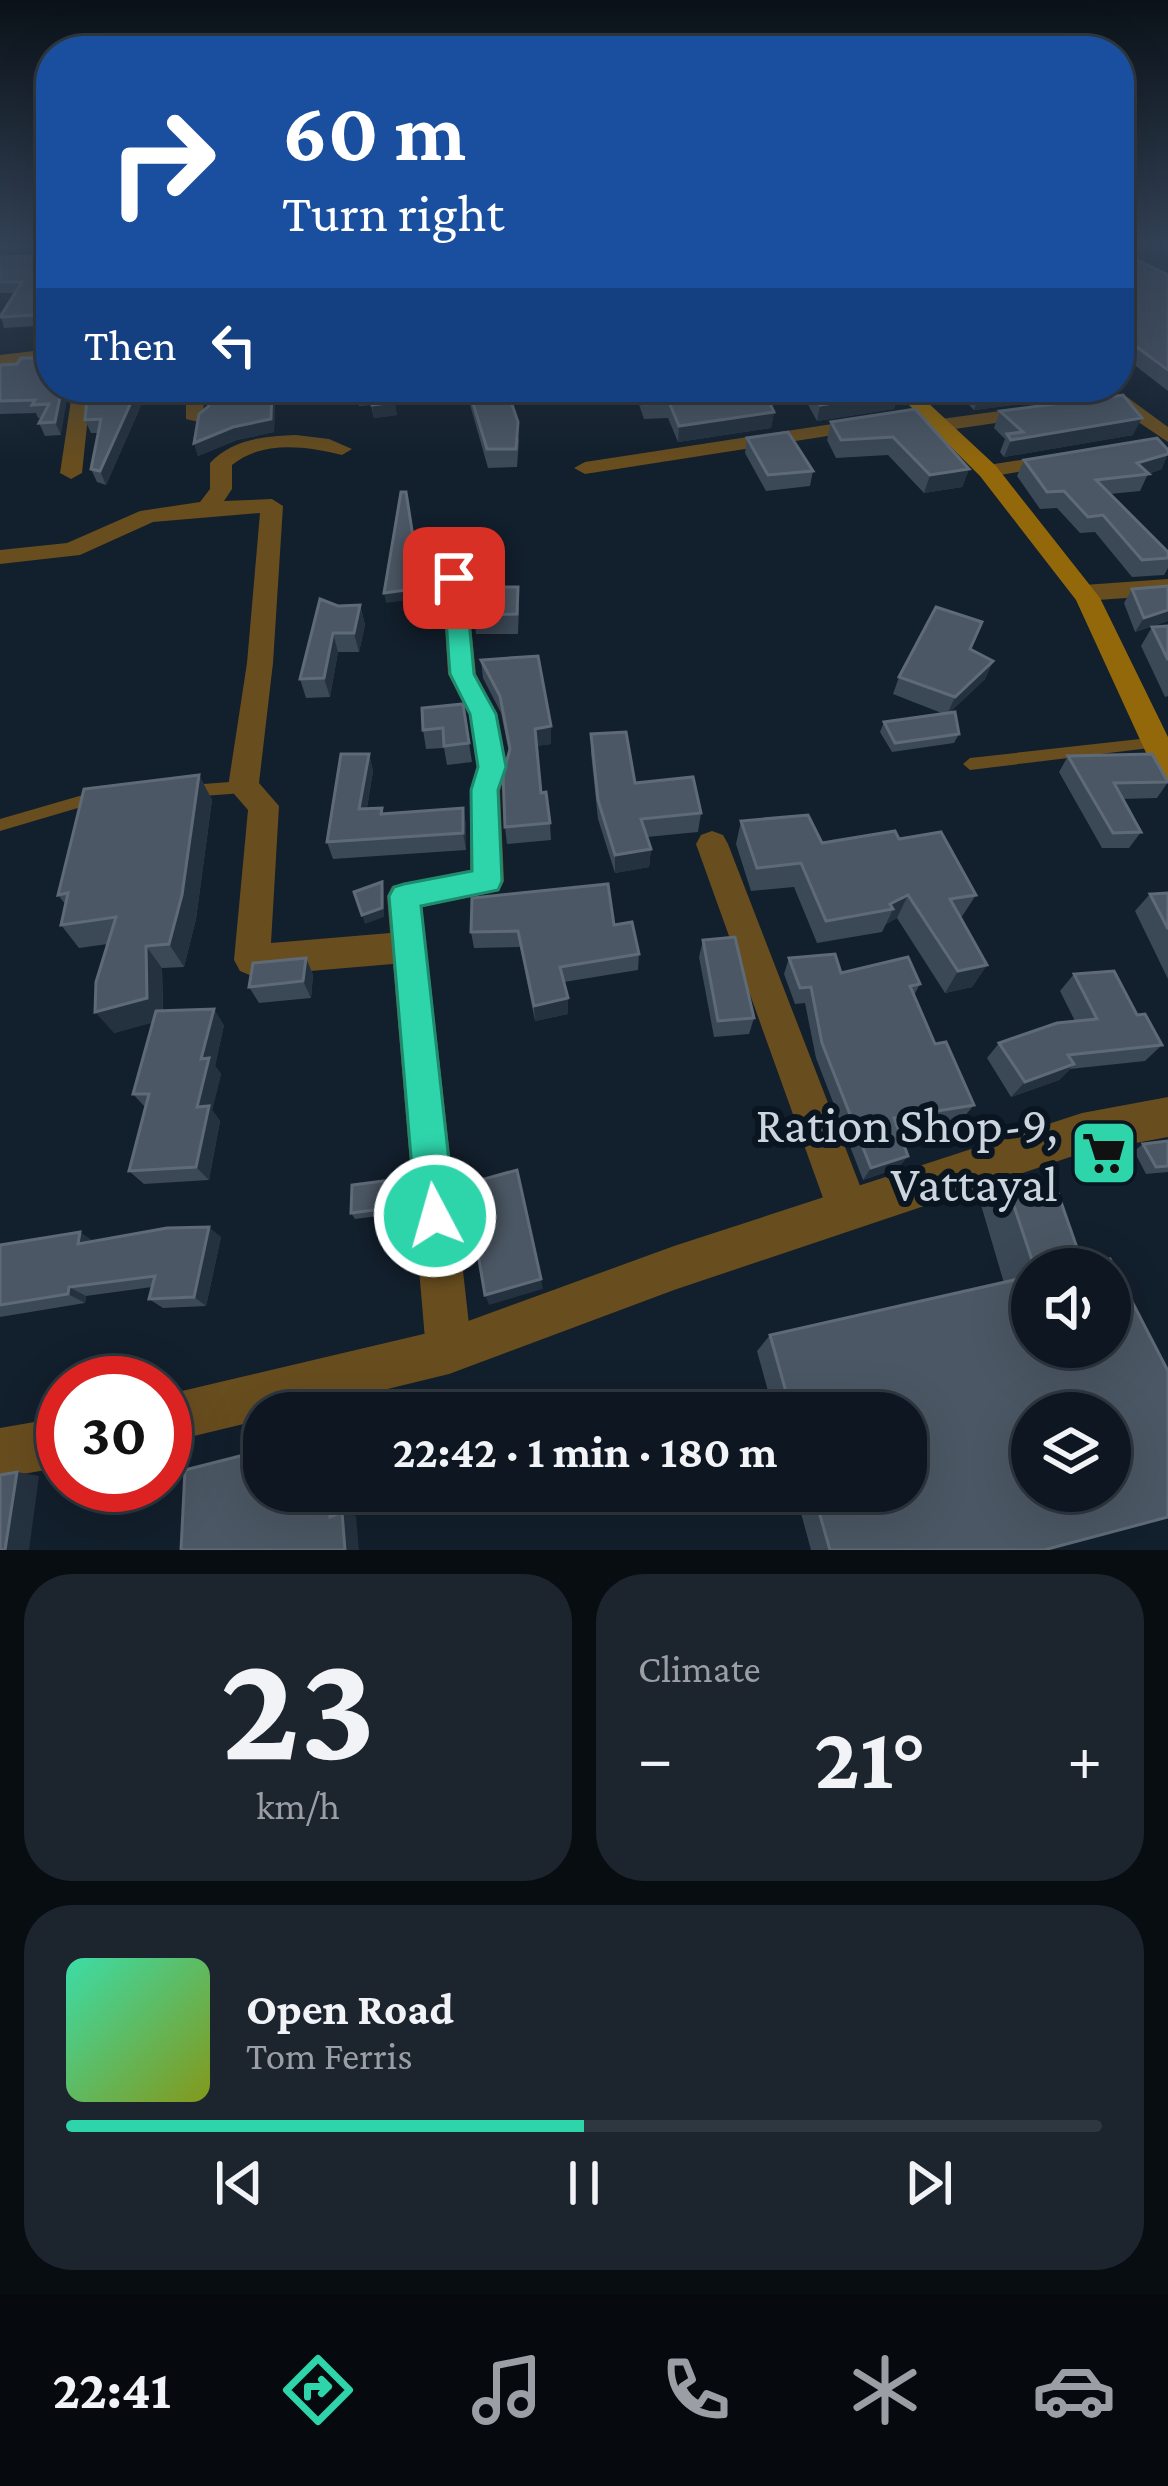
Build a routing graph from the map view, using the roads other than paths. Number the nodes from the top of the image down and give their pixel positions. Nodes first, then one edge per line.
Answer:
1 (36, 356) edge
2 (0, 360) edge
3 (80, 402) edge
4 (196, 402) edge
5 (908, 402) edge
6 (1111, 402) edge
7 (1121, 402) edge
8 (1092, 404) edge
9 (1057, 410) edge
10 (196, 419) edge
11 (918, 419) junction
12 (1161, 440) edge
13 (341, 449) dead end
14 (1089, 456) edge
15 (585, 468) dead end
16 (988, 471) junction
17 (70, 473) dead end
18 (207, 508) junction
19 (0, 557) edge
20 (454, 578) dead end
21 (1168, 587) edge
22 (1084, 593) junction
23 (1159, 742) junction
24 (970, 764) dead end
25 (1168, 768) edge
26 (243, 788) junction
27 (172, 792) edge
28 (124, 795) edge
29 (0, 825) edge
30 (712, 844) dead end
31 (408, 946) junction
32 (1168, 1117) edge
33 (848, 1210) junction
34 (449, 1351) junction
35 (192, 1413) edge
36 (36, 1448) edge
37 (1, 1455) edge

1 - 2 street
3 - 17 street
4 - 10 street
5 - 11 main road
6 - 8 street
7 - 12 street
9 - 11 street
11 - 15 street
11 - 16 main road
13 - 18 street
14 - 16 street
16 - 22 main road
18 - 19 street
18 - 26 street
20 - 31 street
21 - 22 street
22 - 23 main road
23 - 24 lane
23 - 25 main road
26 - 27 lane
26 - 31 street
28 - 29 lane
30 - 33 street
31 - 34 street
32 - 33 street
33 - 34 street
34 - 35 street
36 - 37 street

